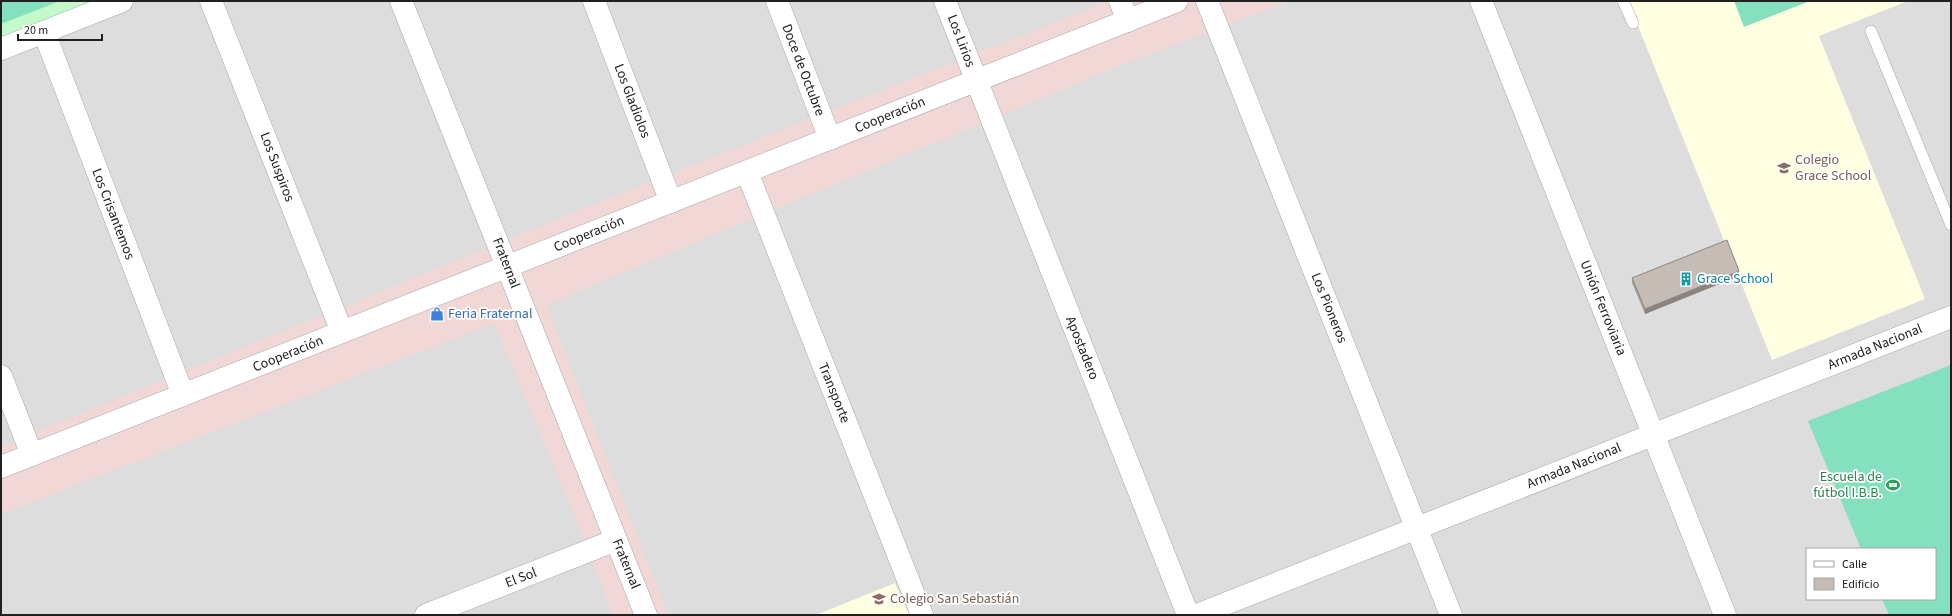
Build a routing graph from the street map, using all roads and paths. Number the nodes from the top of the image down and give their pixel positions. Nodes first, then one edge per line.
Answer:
1 (122, 1) edge
2 (211, 1) edge
3 (401, 1) edge
4 (594, 1) edge
5 (776, 1) edge
6 (946, 1) edge
7 (1177, 1) edge
8 (1207, 1) edge
9 (1481, 1) edge
10 (1623, 1) edge
11 (1124, 11) edge
12 (1633, 23) dead end
13 (1871, 31) dead end
14 (44, 32) junction
15 (1, 49) edge
16 (976, 81) junction
17 (830, 139) junction
18 (747, 172) junction
19 (671, 202) junction
20 (1951, 225) edge
21 (507, 267) junction
22 (1951, 317) edge
23 (342, 332) junction
24 (1, 376) edge
25 (184, 395) junction
26 (1653, 434) junction
27 (32, 455) junction
28 (1, 467) edge
29 (1416, 528) junction
30 (616, 540) junction
31 (426, 615) edge
32 (646, 615) edge
33 (922, 615) edge
34 (1188, 615) edge
35 (1197, 615) edge
36 (1451, 615) edge
37 (1725, 615) edge

1 - 14 street
2 - 23 street, Los Suspiros
3 - 21 street, Fraternal
4 - 19 street, Los Gladiolos
5 - 17 street, Doce de Octubre
6 - 16 street, Los Lirios
7 - 11 street, Cooperación
8 - 29 street, Los Pioneros
9 - 26 street, Unión Ferroviaria
10 - 12 lane
11 - 16 street, Cooperación
13 - 20 lane
14 - 15 street
14 - 25 street, Los Crisantemos
16 - 17 street, Cooperación
16 - 34 street, Apostadero
17 - 18 street, Cooperación
18 - 19 street, Cooperación
18 - 33 street, Transporte
19 - 21 street, Cooperación
21 - 23 street, Cooperación
21 - 30 street, Fraternal
22 - 26 street, Armada Nacional
23 - 25 street, Cooperación
24 - 27 street
25 - 27 street, Cooperación
26 - 29 street, Armada Nacional
26 - 37 street, Unión Ferroviaria
27 - 28 street, Cooperación
29 - 35 street, Armada Nacional
29 - 36 street, Los Pioneros
30 - 31 street, El Sol
30 - 32 street, Fraternal

